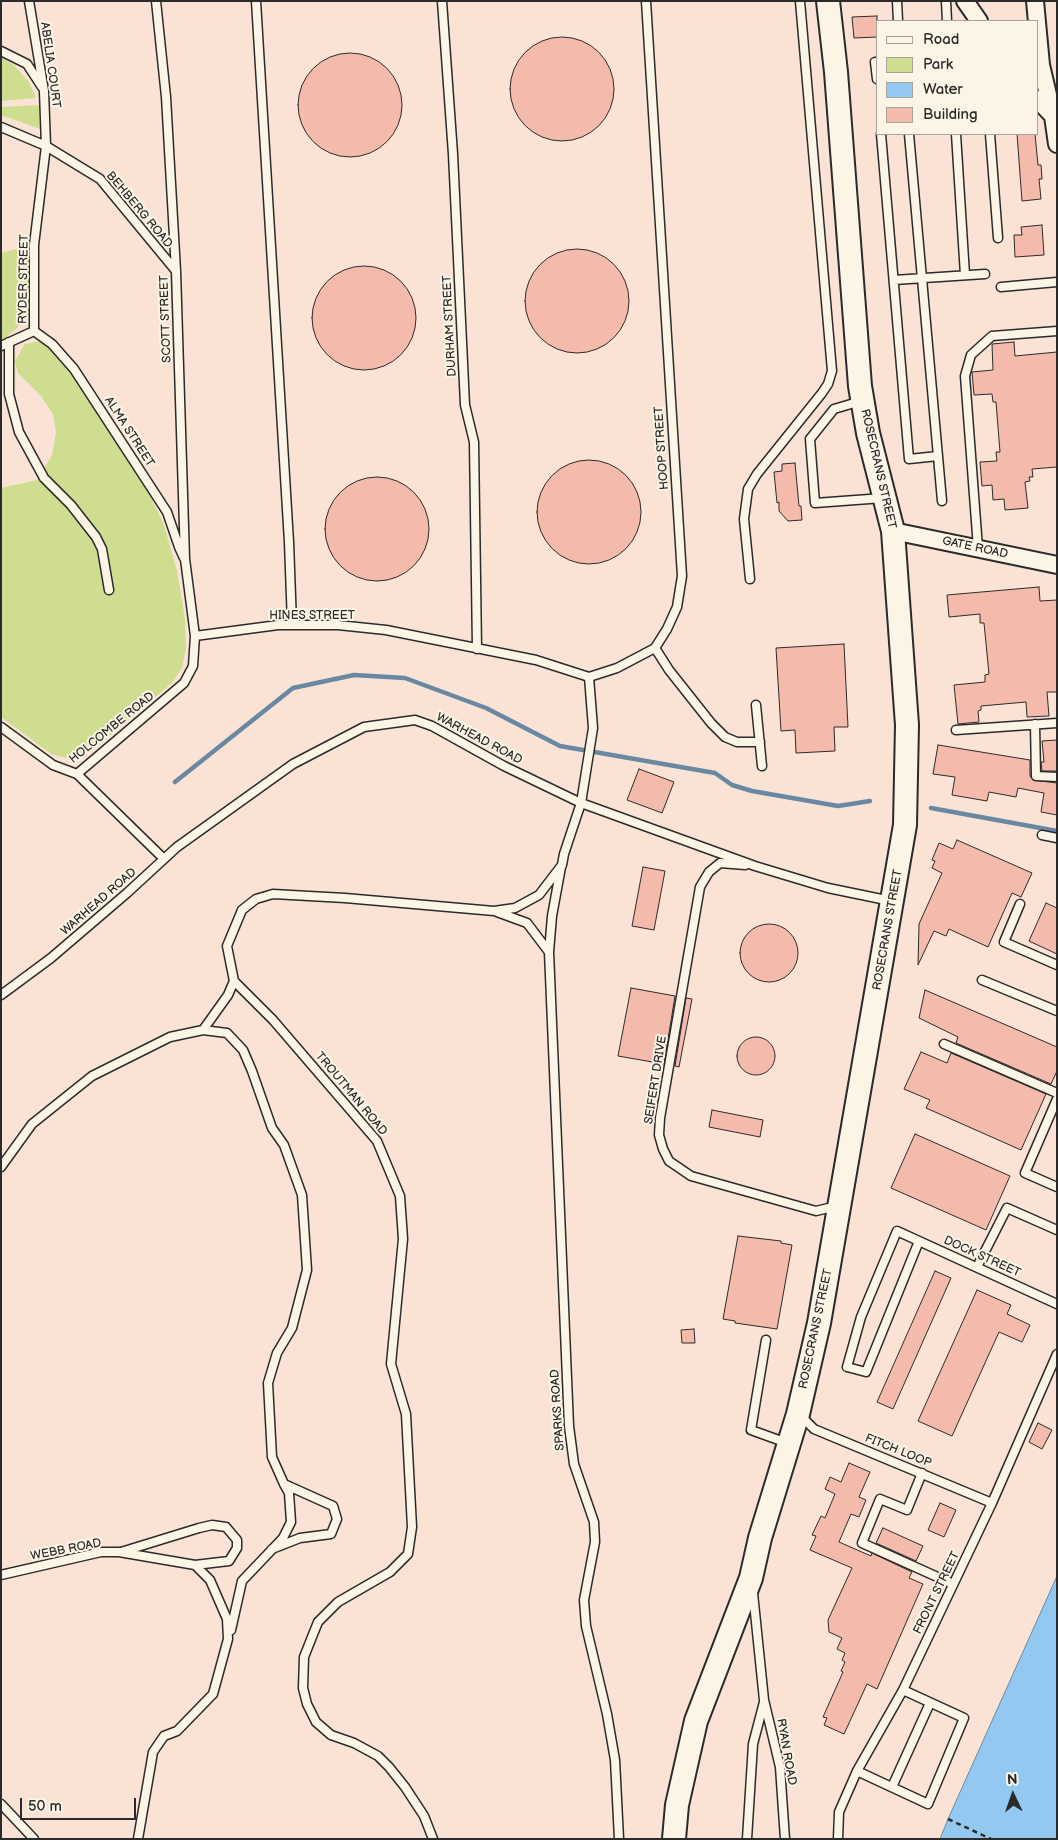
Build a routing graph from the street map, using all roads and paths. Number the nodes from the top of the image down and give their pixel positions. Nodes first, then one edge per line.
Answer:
1 (29, 1) edge
2 (156, 1) edge
3 (256, 1) edge
4 (442, 1) edge
5 (646, 1) edge
6 (800, 1) edge
7 (828, 1) edge
8 (897, 1) edge
9 (946, 1) edge
10 (964, 1) edge
11 (1035, 1) edge
12 (898, 20) edge
13 (948, 20) edge
14 (978, 20) edge
15 (1037, 20) edge
16 (1038, 33) edge
17 (1, 51) edge
18 (875, 62) dead end
19 (876, 70) edge
20 (44, 91) junction
21 (1038, 101) edge
22 (1052, 116) junction
23 (1, 127) edge
24 (881, 135) edge
25 (909, 135) edge
26 (956, 135) edge
27 (990, 135) edge
28 (1057, 144) edge
29 (46, 146) junction
30 (45, 162) joint
31 (998, 238) dead end
32 (176, 271) junction
33 (985, 274) dead end
34 (966, 275) junction
35 (922, 278) junction
36 (894, 280) junction
37 (1057, 282) edge
38 (1001, 287) dead end
39 (34, 331) junction
40 (1057, 331) edge
41 (9, 342) junction
42 (1, 346) edge
43 (862, 401) junction
44 (938, 456) junction
45 (884, 498) junction
46 (942, 501) dead end
47 (893, 531) junction
48 (978, 548) junction
49 (185, 559) junction
50 (1057, 565) edge
51 (750, 579) dead end
52 (109, 590) dead end
53 (292, 624) junction
54 (195, 636) junction
55 (655, 648) junction
56 (477, 649) junction
57 (589, 677) junction
58 (756, 705) dead end
59 (1057, 723) edge
60 (1035, 724) junction
61 (1, 727) edge
62 (956, 730) dead end
63 (760, 742) junction
64 (762, 766) dead end
65 (77, 774) junction
66 (1057, 777) edge
67 (581, 803) junction
68 (1042, 835) dead end
69 (1057, 838) edge
70 (164, 859) junction
71 (562, 865) junction
72 (755, 866) junction
73 (893, 902) junction
74 (1020, 904) dead end
75 (494, 911) junction
76 (549, 952) junction
77 (1057, 965) edge
78 (982, 980) dead end
79 (234, 981) junction
80 (1, 995) edge
81 (1057, 1011) edge
82 (203, 1030) junction
83 (944, 1044) dead end
84 (1057, 1093) edge
85 (1057, 1099) edge
86 (1, 1167) edge
87 (1057, 1187) edge
88 (840, 1205) junction
89 (1057, 1230) edge
90 (919, 1241) junction
91 (977, 1267) junction
92 (1057, 1304) edge
93 (766, 1340) dead end
94 (1057, 1354) edge
95 (798, 1414) junction
96 (789, 1444) junction
97 (922, 1474) junction
98 (284, 1484) junction
99 (992, 1503) junction
100 (272, 1549) junction
101 (119, 1552) junction
102 (195, 1565) junction
103 (1, 1575) edge
104 (751, 1578) junction
105 (953, 1584) junction
106 (228, 1639) junction
107 (903, 1690) junction
108 (764, 1700) junction
109 (930, 1702) junction
110 (858, 1771) junction
111 (892, 1787) junction
112 (1, 1804) edge
113 (948, 1819) dead end
114 (34, 1839) edge
115 (138, 1839) edge
116 (433, 1839) edge
117 (619, 1839) edge
118 (674, 1839) edge
119 (747, 1839) edge
120 (785, 1839) edge
121 (838, 1839) edge
122 (991, 1839) edge

1 - 20 lane, ABELIA COURT
2 - 32 lane, SCOTT STREET
3 - 53 lane
4 - 56 lane, DURHAM STREET
5 - 55 lane, HOOP STREET
6 - 51 lane
7 - 43 street, ROSECRANS STREET
8 - 12 lane
9 - 13 lane
10 - 14 street
11 - 15 street
16 - 22 street
17 - 20 lane
18 - 19 lane
20 - 29 lane, ABELIA COURT
21 - 22 street
22 - 28 street
23 - 29 lane, BEHBERG ROAD
24 - 36 lane
25 - 35 lane
26 - 34 lane
27 - 31 lane
29 - 30 lane, ABELIA COURT
29 - 32 lane, BEHBERG ROAD
30 - 39 lane, RYDER STREET
32 - 49 lane, SCOTT STREET
33 - 34 lane
34 - 35 lane
35 - 36 lane
35 - 44 lane
36 - 44 lane
37 - 38 lane
39 - 41 lane, RYDER STREET
39 - 49 lane, ALMA STREET
40 - 48 lane
41 - 42 lane, RYDER STREET
41 - 52 lane
43 - 45 street, ROSECRANS STREET
43 - 45 lane
44 - 46 lane
45 - 47 street, ROSECRANS STREET
47 - 48 street, GATE ROAD
47 - 73 street, ROSECRANS STREET
48 - 50 street, GATE ROAD
49 - 54 lane, SCOTT STREET
53 - 54 lane, HINES STREET
53 - 56 lane, HINES STREET
54 - 65 lane, HOLCOMBE ROAD
55 - 57 lane
55 - 63 lane
56 - 57 lane
57 - 67 lane
58 - 63 lane
59 - 60 lane
60 - 62 lane
60 - 66 lane
61 - 65 lane, HOLCOMBE ROAD
63 - 64 lane
65 - 70 lane
67 - 70 lane, WARHEAD ROAD
67 - 71 lane
67 - 72 lane, WARHEAD ROAD
68 - 69 lane
70 - 80 lane, WARHEAD ROAD
71 - 75 lane
71 - 76 lane
72 - 73 lane, WARHEAD ROAD
72 - 88 lane, SEIFERT DRIVE
73 - 88 street, ROSECRANS STREET
74 - 77 lane
75 - 76 lane
75 - 79 lane
76 - 117 lane, SPARKS ROAD
78 - 81 lane
79 - 82 lane
79 - 116 lane, TROUTMAN ROAD
82 - 86 lane
82 - 98 lane
83 - 84 lane
85 - 87 lane
88 - 95 street, ROSECRANS STREET
89 - 91 lane
90 - 90 lane, DOCK STREET
90 - 91 lane, DOCK STREET
91 - 92 lane, DOCK STREET
93 - 96 lane
94 - 99 lane, FRONT STREET
95 - 96 street, ROSECRANS STREET
95 - 97 lane, FITCH LOOP
96 - 104 street, ROSECRANS STREET
97 - 99 lane, FITCH LOOP
97 - 105 lane
98 - 100 lane
98 - 100 lane
99 - 105 lane, FRONT STREET
100 - 106 lane
101 - 102 lane, WEBB ROAD
101 - 102 lane, WEBB ROAD
101 - 103 lane, WEBB ROAD
102 - 106 lane
104 - 108 lane, RYAN ROAD
104 - 118 street, ROSECRANS STREET
105 - 107 lane, FRONT STREET
106 - 115 lane
107 - 109 lane
107 - 110 lane, FRONT STREET
108 - 119 lane, RYAN ROAD
108 - 120 lane, RYAN ROAD
109 - 111 lane
109 - 111 lane
110 - 111 lane
110 - 121 lane, FRONT STREET
112 - 114 lane
113 - 122 path

